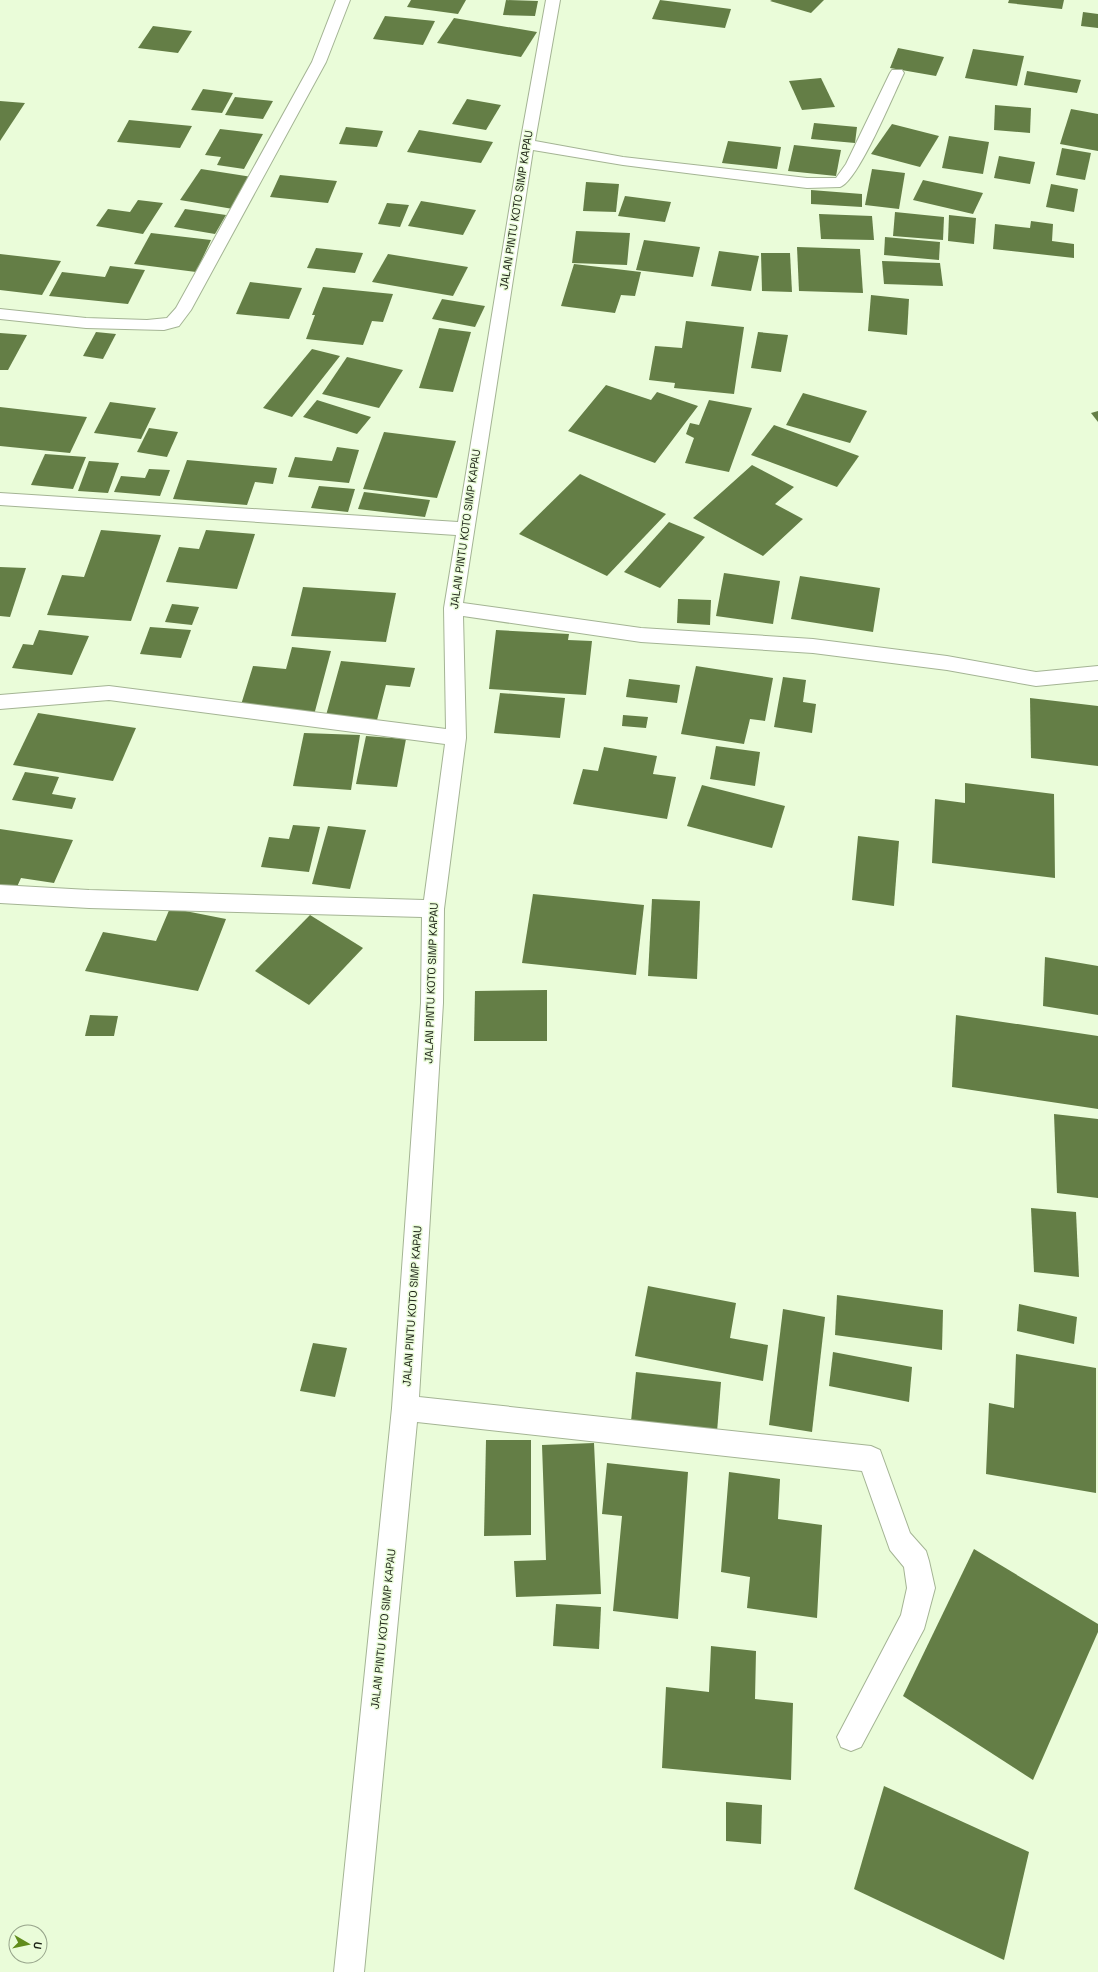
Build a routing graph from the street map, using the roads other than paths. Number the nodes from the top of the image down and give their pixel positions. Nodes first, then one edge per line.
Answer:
1 (343, 0) edge
2 (553, 0) edge
3 (897, 73) dead end
4 (527, 144) junction
5 (0, 314) edge
6 (0, 499) edge
7 (464, 529) junction
8 (453, 608) junction
9 (1098, 673) edge
10 (0, 702) edge
11 (456, 738) junction
12 (0, 894) edge
13 (433, 909) junction
14 (405, 1408) junction
15 (851, 1737) dead end
16 (349, 1972) edge

1 - 5 street
2 - 4 street, JALAN PINTU KOTO SIMP KAPAU
3 - 4 street
4 - 7 street, JALAN PINTU KOTO SIMP KAPAU
6 - 7 street
7 - 8 street, JALAN PINTU KOTO SIMP KAPAU
8 - 9 street
8 - 11 street, JALAN PINTU KOTO SIMP KAPAU
10 - 11 street
11 - 13 street, JALAN PINTU KOTO SIMP KAPAU
12 - 13 street
13 - 14 street, JALAN PINTU KOTO SIMP KAPAU
14 - 15 street
14 - 16 street, JALAN PINTU KOTO SIMP KAPAU

